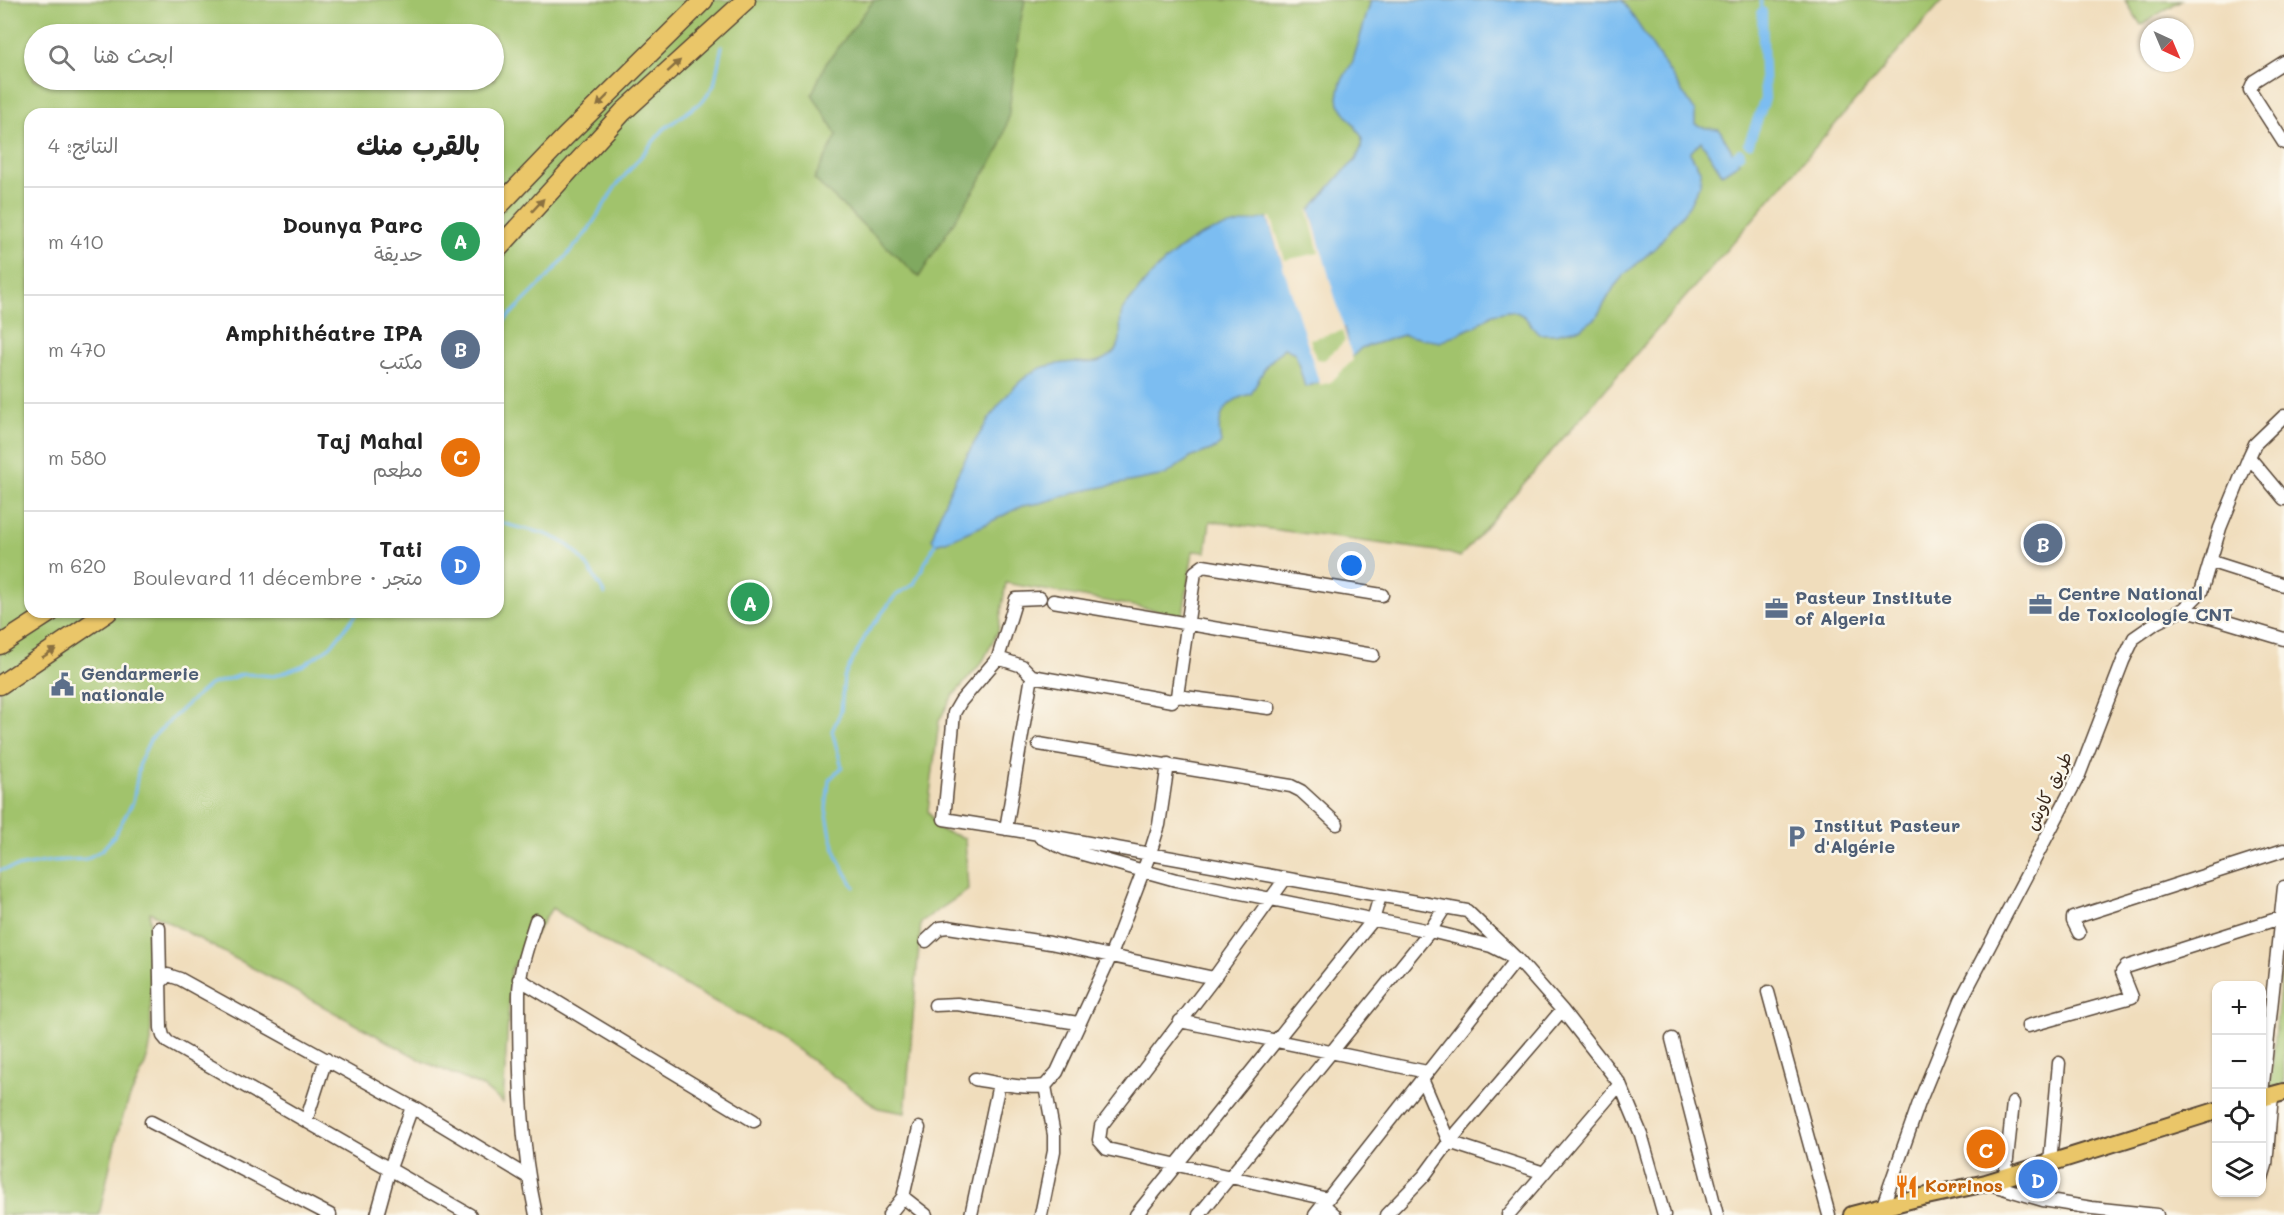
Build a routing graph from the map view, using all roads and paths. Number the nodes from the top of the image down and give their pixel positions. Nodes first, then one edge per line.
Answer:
1 (704, 0) edge
2 (746, 0) edge
3 (2284, 62) edge
4 (2284, 143) edge
5 (504, 201) edge
6 (504, 242) edge
7 (2282, 422) edge
8 (2249, 457) junction
9 (2284, 499) edge
10 (2212, 562) junction
11 (2284, 585) edge
12 (1382, 595) dead end
13 (1040, 598) dead end
14 (1053, 601) dead end
15 (2184, 609) junction
16 (42, 618) edge
17 (99, 618) edge
18 (1187, 623) junction
19 (2284, 639) edge
20 (0, 645) edge
21 (1373, 655) dead end
22 (998, 658) junction
23 (1032, 676) junction
24 (0, 685) edge
25 (1178, 696) junction
26 (1269, 708) dead end
27 (1039, 744) dead end
28 (1168, 765) junction
29 (1337, 824) dead end
30 (1006, 829) junction
31 (1033, 832) junction
32 (2284, 850) edge
33 (1150, 853) junction
34 (1142, 871) junction
35 (1285, 879) junction
36 (2284, 887) edge
37 (1380, 896) junction
38 (1269, 900) junction
39 (1445, 908) junction
40 (2280, 918) junction
41 (536, 920) dead end
42 (1373, 920) junction
43 (159, 928) dead end
44 (1431, 931) junction
45 (2079, 933) dead end
46 (926, 941) dead end
47 (1111, 955) junction
48 (1517, 959) junction
49 (1214, 978) junction
50 (519, 979) junction
51 (162, 981) junction
52 (1768, 992) dead end
53 (935, 1005) dead end
54 (1562, 1010) junction
55 (1180, 1021) junction
56 (1078, 1023) junction
57 (2028, 1026) dead end
58 (1672, 1039) dead end
59 (1277, 1041) junction
60 (1331, 1051) junction
61 (326, 1059) junction
62 (2060, 1063) dead end
63 (1424, 1075) junction
64 (975, 1079) dead end
65 (999, 1084) junction
66 (1620, 1084) junction
67 (1046, 1086) junction
68 (2270, 1095) edge
69 (2013, 1103) dead end
70 (412, 1107) junction
71 (2212, 1114) edge
72 (306, 1121) junction
73 (754, 1121) dead end
74 (151, 1122) dead end
75 (919, 1128) dead end
76 (1449, 1142) junction
77 (2050, 1163) junction
78 (1177, 1165) junction
79 (2266, 1165) edge
80 (390, 1168) junction
81 (1544, 1173) junction
82 (1231, 1175) junction
83 (2005, 1177) junction
84 (528, 1178) junction
85 (1986, 1183) junction
86 (903, 1197) junction
87 (1326, 1201) junction
88 (1881, 1211) edge
89 (2090, 1212) edge
90 (330, 1215) edge
91 (377, 1215) edge
92 (470, 1215) edge
93 (536, 1215) edge
94 (889, 1215) edge
95 (926, 1215) edge
96 (971, 1215) edge
97 (1041, 1215) edge
98 (1136, 1215) edge
99 (1199, 1215) edge
100 (1315, 1215) edge
101 (1335, 1215) edge
102 (1386, 1215) edge
103 (1508, 1215) edge
104 (1664, 1215) edge
105 (1717, 1215) edge
106 (1829, 1215) edge
107 (1852, 1215) edge
108 (2157, 1215) edge

1 -> 5 highway
6 -> 2 highway
3 - 4 street
7 - 8 street, طريق كاوش
8 - 9 street
8 - 10 street, طريق كاوش
10 - 11 street
10 - 15 street, طريق كاوش
12 - 18 street
13 - 22 street
14 - 18 street
15 - 19 street
15 - 88 street, طريق كاوش
16 - 20 highway
24 -> 17 highway
18 - 21 street
18 - 25 street
22 - 23 street
22 - 30 street
23 - 25 street
23 - 30 street
25 - 26 street
27 - 28 street
28 - 29 street
28 - 33 street
30 - 31 street
31 - 33 street
31 - 34 street
32 - 45 street
33 - 34 street
33 - 35 street
34 - 38 street
34 - 47 street
35 - 37 street
35 - 38 street
36 - 40 street
37 - 39 street
37 - 42 street
38 - 42 street
38 - 49 street
39 - 44 street
39 - 48 street
40 - 57 street
40 - 68 street
41 - 50 street
42 - 44 street
42 - 59 street
43 - 51 street
44 - 48 street
44 - 60 street
46 - 47 street
47 - 49 street
47 - 56 street
48 - 54 street
48 - 63 street
49 - 55 street
50 - 73 street
50 - 84 street
51 - 61 street
51 - 72 street
52 - 106 street
53 - 56 street
54 - 66 street
54 - 76 street
55 - 59 street
55 - 78 street
56 - 67 street
58 - 105 street
59 - 60 street
59 - 78 street
60 - 63 street
60 - 82 street
61 - 70 street
61 - 72 street
62 - 77 street
63 - 76 street
63 - 87 street
64 - 65 street
65 - 67 street
65 - 96 street
66 - 81 street
66 - 104 street
67 - 97 street
68 - 79 street
69 - 83 street
70 - 80 street
70 - 84 street
71 - 77 main road
72 - 80 street
74 - 90 street
75 - 86 street
76 - 81 street
76 - 102 street
77 - 83 main road
78 - 82 street
78 - 98 street
80 - 91 street
80 - 92 street
81 - 103 street
82 - 87 street
82 - 99 street
83 - 85 main road
84 - 93 street
85 - 88 main road
85 - 89 street
86 - 94 street
86 - 95 street
87 - 100 street
87 - 101 street
88 - 107 main road
89 - 108 street

